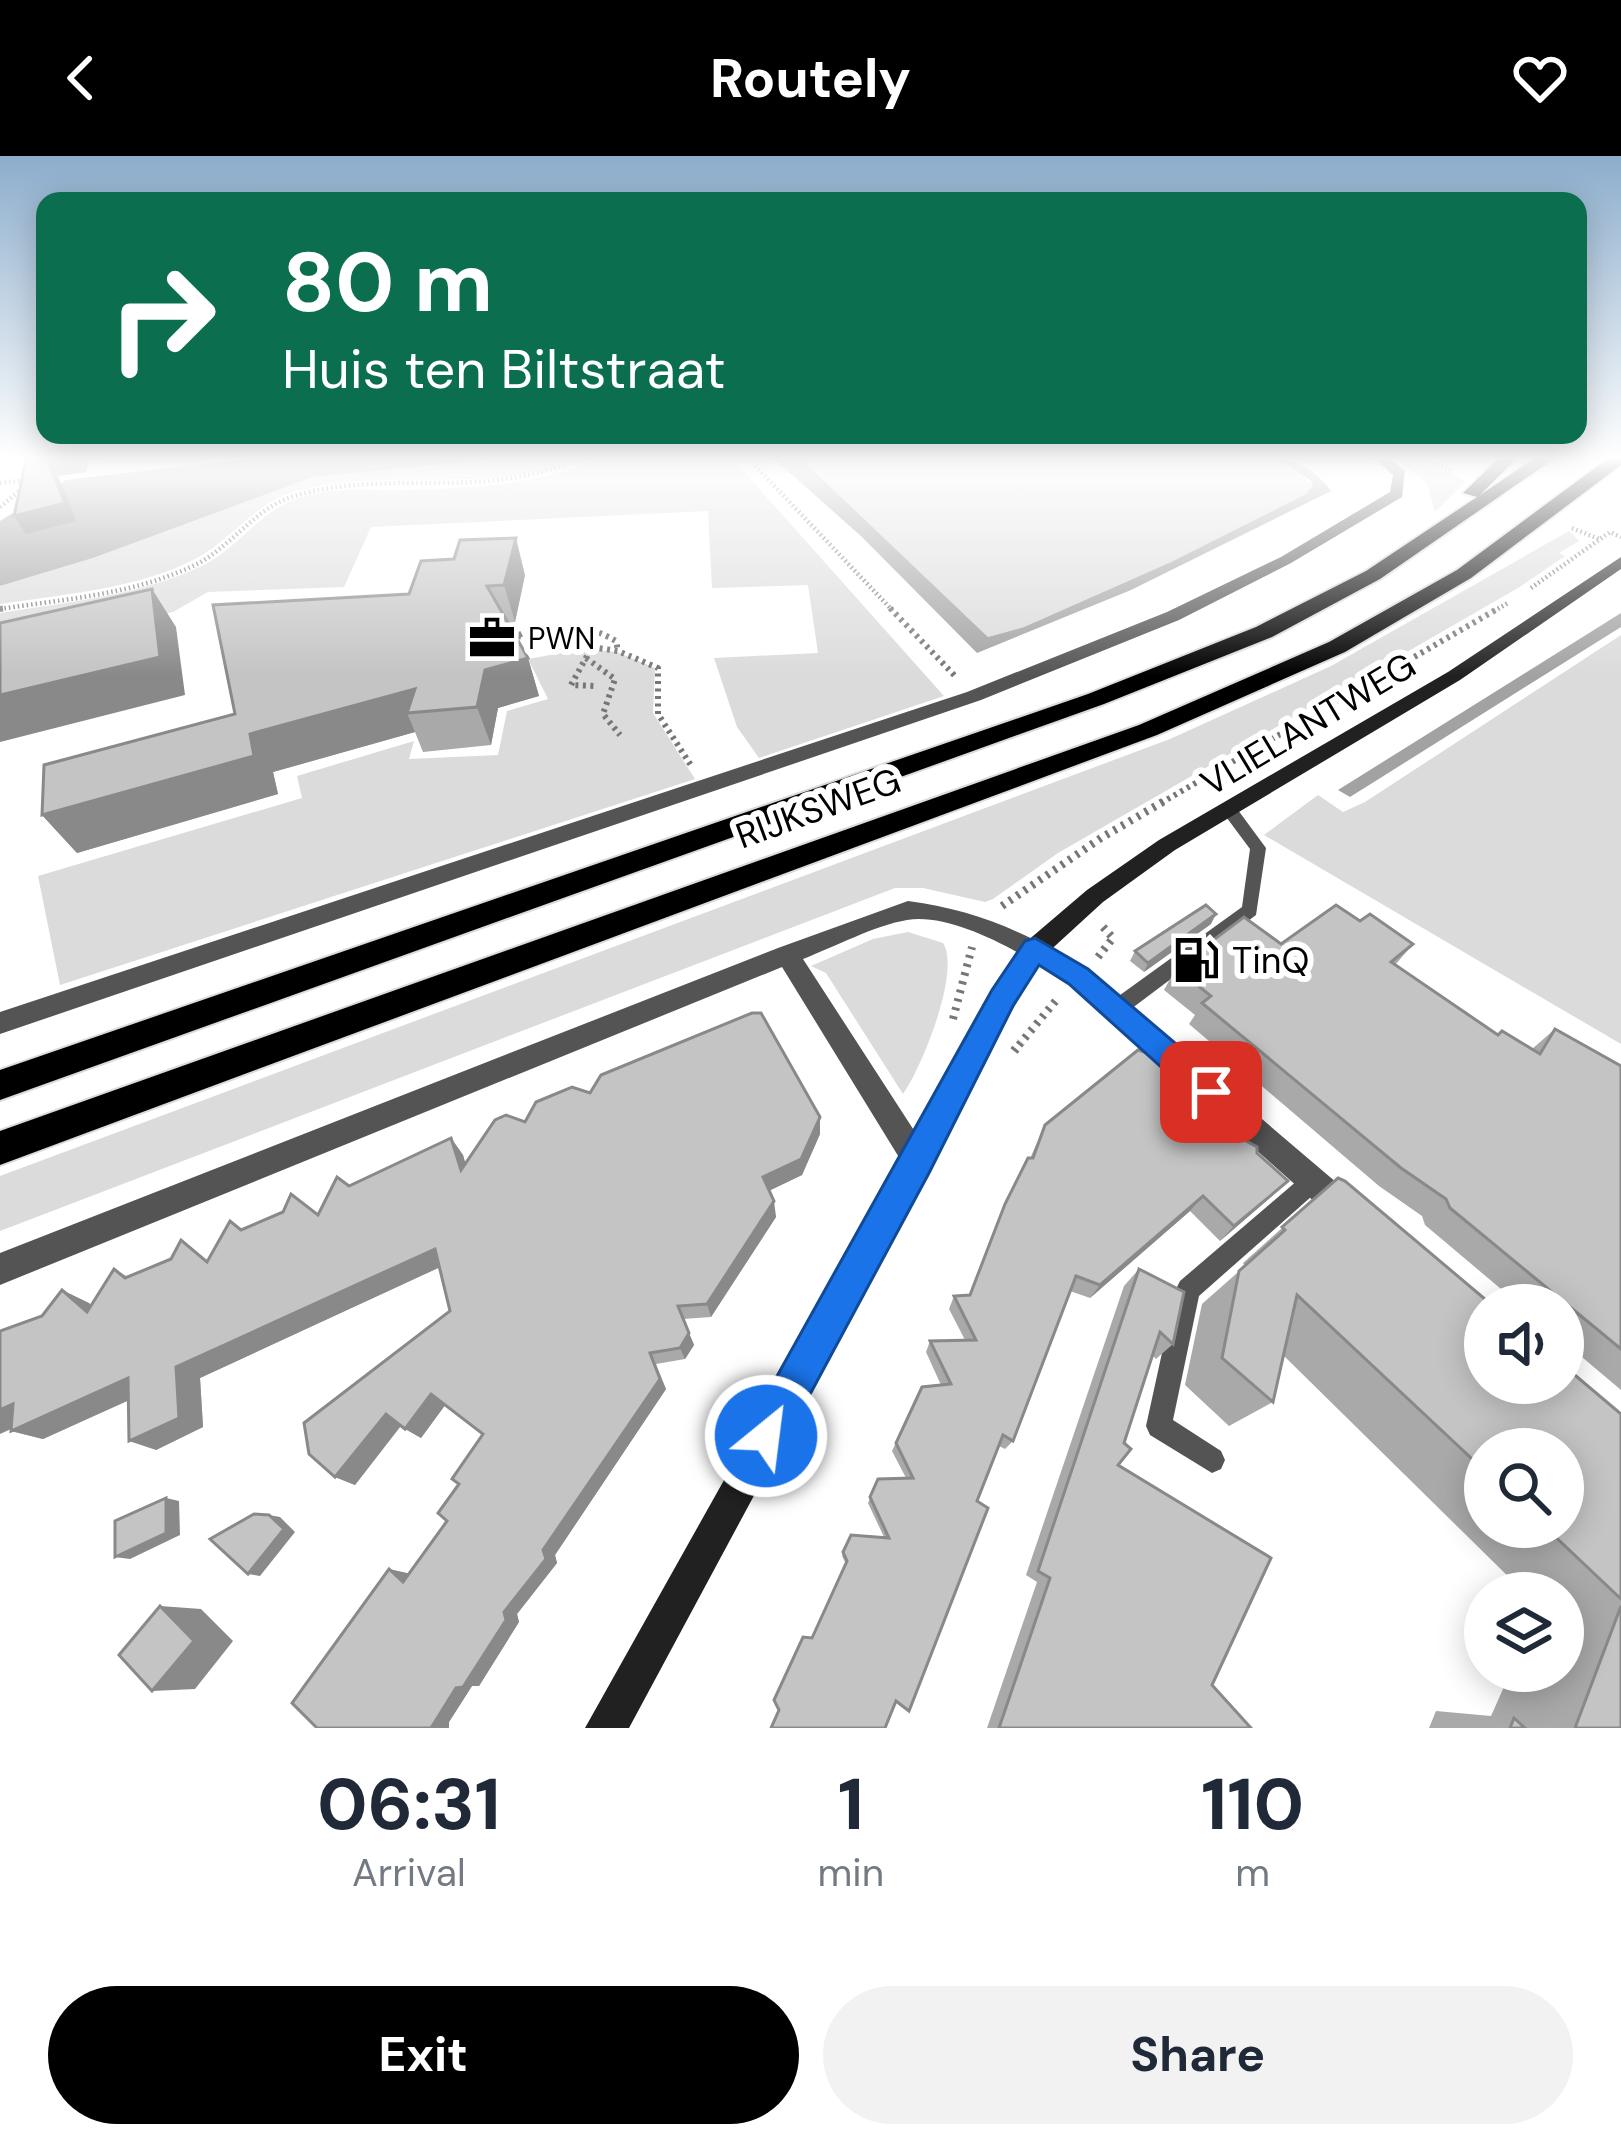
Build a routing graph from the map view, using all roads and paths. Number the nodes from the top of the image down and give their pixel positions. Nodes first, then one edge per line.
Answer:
1 (247, 529) edge
2 (816, 529) edge
3 (1338, 529) edge
4 (1445, 529) edge
5 (1529, 529) edge
6 (1573, 529) edge
7 (1613, 529) edge
8 (1610, 532) junction
9 (1621, 537) edge
10 (1599, 539) junction
11 (1621, 562) edge
12 (0, 609) edge
13 (591, 646) junction
14 (618, 651) junction
15 (586, 658) junction
16 (596, 686) dead end
17 (974, 696) junction
18 (620, 734) dead end
19 (696, 773) dead end
20 (1229, 810) junction
21 (1033, 881) dead end
22 (1035, 949) junction
23 (787, 955) junction
24 (1116, 1009) junction
25 (0, 1023) edge
26 (0, 1085) edge
27 (0, 1148) edge
28 (918, 1162) junction
29 (1313, 1181) junction
30 (1364, 1226) edge
31 (0, 1269) edge
32 (1212, 1460) dead end
33 (606, 1728) edge

1 - 12 path
2 - 17 path
3 - 17 street, RIJKSWEG
4 - 26 main road, RIJKSWEG
5 - 27 main road, RIJKSWEG
6 - 10 path
7 - 8 path
8 - 9 path
8 - 10 path
10 - 21 path
11 - 20 main road, VLIELANTWEG
13 - 14 path
13 - 14 path
13 - 15 path
14 - 19 path
15 - 16 path
15 - 18 path
17 - 25 street, RIJKSWEG
20 - 22 main road, VLIELANTWEG
20 - 24 lane
22 - 23 street
22 - 24 street
22 - 28 main road, VLIELANTWEG
23 - 28 street
23 - 31 street
24 - 29 street
28 - 33 main road, VLIELANTWEG
29 - 30 street
29 - 32 lane

